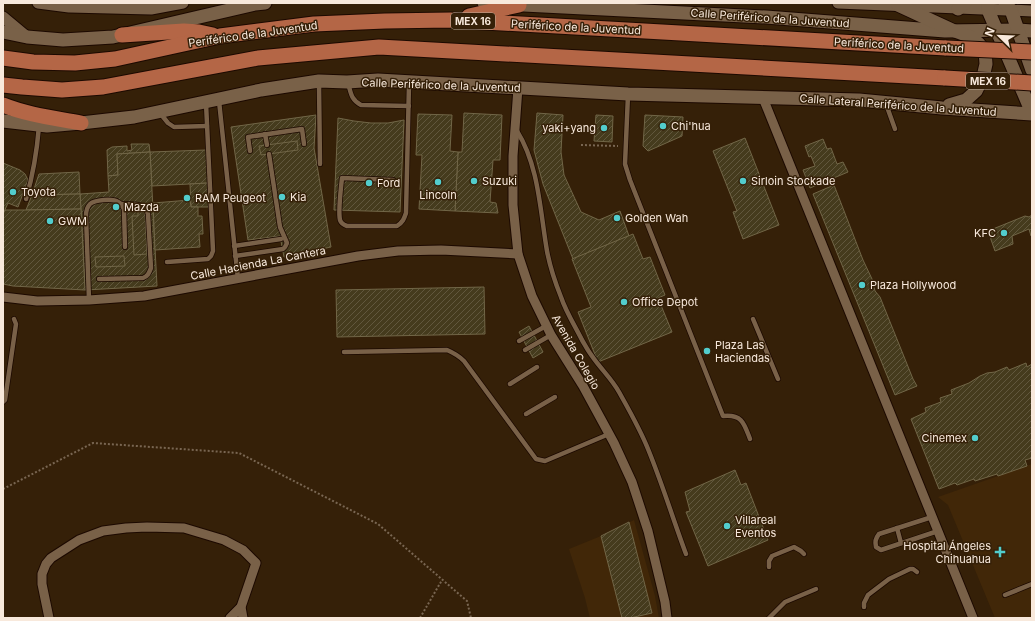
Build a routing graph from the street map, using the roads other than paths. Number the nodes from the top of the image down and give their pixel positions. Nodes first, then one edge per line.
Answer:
1 (38, 3) edge
2 (183, 3) edge
3 (265, 3) edge
4 (484, 3) edge
5 (838, 3) edge
6 (896, 4) edge
7 (69, 5) edge
8 (519, 5) junction
9 (545, 5) edge
10 (962, 6) edge
11 (988, 6) edge
12 (1008, 6) edge
13 (1032, 11) edge
14 (3, 18) edge
15 (450, 20) junction
16 (952, 30) junction
17 (998, 30) junction
18 (1018, 30) junction
19 (1032, 31) edge
20 (3, 32) edge
21 (122, 35) junction
22 (27, 36) junction
23 (220, 36) junction
24 (1032, 52) edge
25 (3, 58) edge
26 (1032, 70) edge
27 (319, 81) junction
28 (347, 82) junction
29 (409, 82) junction
30 (1032, 83) edge
31 (3, 85) edge
32 (518, 88) junction
33 (628, 94) junction
34 (763, 98) junction
35 (213, 100) junction
36 (885, 103) junction
37 (3, 106) edge
38 (409, 106) junction
39 (942, 108) junction
40 (159, 112) junction
41 (1032, 113) edge
42 (3, 121) edge
43 (81, 123) junction
44 (39, 124) junction
45 (208, 126) junction
46 (515, 128) junction
47 (895, 129) dead end
48 (265, 134) junction
49 (304, 144) dead end
50 (267, 145) dead end
51 (250, 151) dead end
52 (269, 154) dead end
53 (320, 164) dead end
54 (393, 180) dead end
55 (26, 199) dead end
56 (122, 204) junction
57 (280, 239) dead end
58 (234, 246) junction
59 (125, 247) dead end
60 (518, 254) junction
61 (235, 256) junction
62 (167, 262) dead end
63 (99, 279) dead end
64 (238, 279) junction
65 (3, 297) edge
66 (89, 300) junction
67 (753, 319) dead end
68 (14, 320) dead end
69 (546, 326) junction
70 (551, 335) junction
71 (519, 341) dead end
72 (525, 350) dead end
73 (344, 352) dead end
74 (537, 368) dead end
75 (778, 379) dead end
76 (510, 384) dead end
77 (555, 396) dead end
78 (3, 402) edge
79 (526, 414) dead end
80 (609, 434) junction
81 (750, 439) dead end
82 (932, 517) junction
83 (897, 528) junction
84 (938, 531) junction
85 (901, 543) junction
86 (686, 554) dead end
87 (804, 554) dead end
88 (769, 567) dead end
89 (917, 572) dead end
90 (1032, 584) edge
91 (816, 589) dead end
92 (1005, 595) dead end
93 (240, 607) junction
94 (864, 607) dead end
95 (49, 618) edge
96 (230, 618) edge
97 (243, 618) edge
98 (667, 618) edge
99 (769, 618) edge
100 (973, 618) edge

1 - 7 street
2 - 7 street
3 - 21 main road
4 - 8 main road, Calle Periférico de la Juventud
5 - 6 street
6 - 10 street
6 - 16 main road
8 - 9 main road, Calle Periférico de la Juventud
8 - 15 highway
9 - 16 main road, Calle Periférico de la Juventud
10 - 11 street
11 - 12 street
11 - 17 main road
12 - 13 street
12 - 18 main road
14 - 22 street
15 - 23 highway, Periférico de la Juventud / MEX 16
15 - 24 highway, Periférico de la Juventud / MEX 16, bridge
16 - 17 main road, Calle Periférico de la Juventud
16 - 39 main road
17 - 18 main road, Calle Periférico de la Juventud
17 - 41 main road
18 - 19 main road, Calle Periférico de la Juventud
18 - 26 main road
20 - 22 main road
21 - 22 main road
21 - 23 highway
23 - 25 highway, Periférico de la Juventud / MEX 16
27 - 28 main road, Calle Periférico de la Juventud
27 - 35 main road, Calle Periférico de la Juventud
27 - 53 lane
28 - 29 main road, Calle Periférico de la Juventud
28 - 38 lane
29 - 32 main road, Calle Periférico de la Juventud
29 - 38 lane
30 - 31 highway, MEX 16, bridge
32 - 33 main road, Calle Periférico de la Juventud
32 - 46 street, Avenida Colegio
33 - 34 main road, Calle Periférico de la Juventud
33 - 81 lane
34 - 36 main road, Calle Lateral Periférico de la Juventud
34 - 82 street
35 - 40 main road, Calle Periférico de la Juventud
35 - 45 lane
35 - 58 lane
36 - 39 main road, Calle Lateral Periférico de la Juventud
36 - 47 lane
37 - 43 highway
38 - 54 lane
39 - 41 main road, Calle Lateral Periférico de la Juventud
40 - 43 main road, Calle Periférico de la Juventud
40 - 45 lane
42 - 44 main road, Calle Periférico de la Juventud
43 - 44 main road, Calle Periférico de la Juventud
44 - 55 lane
45 - 62 lane
46 - 60 street, Avenida Colegio
46 - 86 lane
48 - 49 lane
48 - 50 lane
48 - 51 lane
52 - 61 lane
56 - 59 lane
56 - 63 lane
56 - 66 lane
57 - 58 lane
58 - 61 lane
60 - 64 street, Calle Hacienda La Cantera
60 - 69 street, Avenida Colegio
61 - 64 lane
64 - 66 street, Calle Hacienda La Cantera
65 - 66 street, Calle Hacienda La Cantera
67 - 75 lane
68 - 78 lane
69 - 70 street, Avenida Colegio
69 - 71 lane
70 - 72 lane
70 - 80 street, Avenida Colegio
73 - 80 lane
74 - 76 lane
77 - 79 lane
80 - 98 street, Avenida Colegio
82 - 83 lane
82 - 84 street
83 - 85 lane
83 - 85 lane
84 - 85 lane
84 - 100 street
87 - 88 lane
89 - 94 lane
90 - 92 lane
91 - 99 lane
93 - 95 street
93 - 96 street
93 - 97 street

